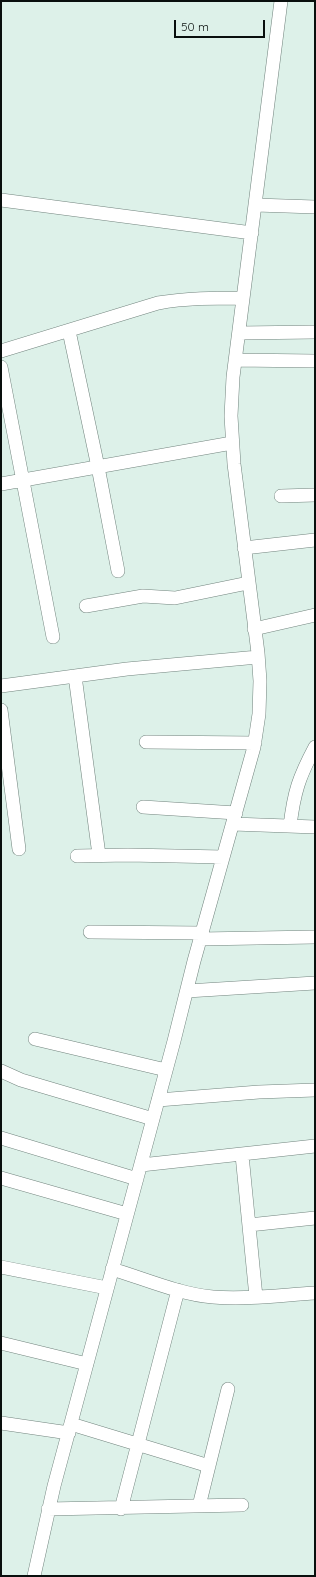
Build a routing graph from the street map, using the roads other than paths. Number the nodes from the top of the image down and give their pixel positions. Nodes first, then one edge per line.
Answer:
1 (281, 1) edge
2 (1, 200) edge
3 (256, 205) junction
4 (315, 207) edge
5 (252, 233) junction
6 (243, 298) junction
7 (69, 330) junction
8 (315, 332) edge
9 (238, 333) junction
10 (1, 351) edge
11 (235, 360) junction
12 (315, 361) edge
13 (1, 367) edge
14 (232, 443) junction
15 (98, 467) junction
16 (24, 480) junction
17 (1, 484) edge
18 (315, 495) edge
19 (281, 496) dead end
20 (315, 540) edge
21 (244, 548) junction
22 (118, 571) dead end
23 (248, 583) junction
24 (86, 606) dead end
25 (315, 615) edge
26 (254, 629) junction
27 (53, 638) dead end
28 (258, 657) junction
29 (75, 676) junction
30 (1, 686) edge
31 (1, 710) edge
32 (146, 742) dead end
33 (255, 743) junction
34 (315, 747) edge
35 (143, 807) dead end
36 (234, 818) junction
37 (290, 826) junction
38 (315, 827) edge
39 (19, 849) dead end
40 (99, 855) junction
41 (78, 856) dead end
42 (223, 857) junction
43 (90, 932) dead end
44 (201, 936) junction
45 (315, 937) edge
46 (315, 983) edge
47 (187, 992) junction
48 (35, 1039) dead end
49 (166, 1070) junction
50 (1, 1071) edge
51 (315, 1090) edge
52 (158, 1100) junction
53 (153, 1119) junction
54 (1, 1138) edge
55 (315, 1146) edge
56 (242, 1155) junction
57 (141, 1165) junction
58 (1, 1178) edge
59 (137, 1179) junction
60 (127, 1214) junction
61 (315, 1218) edge
62 (249, 1224) junction
63 (1, 1267) edge
64 (112, 1269) junction
65 (108, 1288) junction
66 (178, 1290) junction
67 (315, 1293) edge
68 (256, 1296) junction
69 (1, 1343) edge
70 (87, 1364) junction
71 (228, 1389) dead end
72 (1, 1423) edge
73 (70, 1428) junction
74 (137, 1444) junction
75 (209, 1466) junction
76 (242, 1505) dead end
77 (199, 1506) junction
78 (120, 1508) junction
79 (48, 1509) junction
80 (34, 1576) edge

1 - 3 street
2 - 5 street
3 - 4 street
3 - 5 street
5 - 6 street
6 - 7 street
6 - 9 street
7 - 10 street
7 - 15 street
8 - 9 street
9 - 11 street
11 - 12 street
11 - 14 street
13 - 16 street
14 - 15 street
14 - 21 street
15 - 16 street
15 - 22 street
16 - 17 street
16 - 27 street
18 - 19 street
20 - 21 street
21 - 23 street
23 - 24 street
23 - 26 street
25 - 26 street
26 - 28 street
28 - 29 street
28 - 33 street
29 - 30 street
29 - 40 street
31 - 39 street
32 - 33 street
33 - 36 street
34 - 37 street
35 - 36 street
36 - 37 street
36 - 42 street
37 - 38 street
40 - 41 street
40 - 42 street
42 - 44 street
43 - 44 street
44 - 45 street
44 - 47 street
46 - 47 street
47 - 49 street
48 - 49 street
49 - 52 street
50 - 53 street
51 - 52 street
52 - 53 street
53 - 57 street
54 - 59 street
55 - 56 street
56 - 57 street
56 - 62 street
57 - 59 street
58 - 60 street
59 - 60 street
60 - 64 street
61 - 62 street
62 - 68 street
63 - 65 street
64 - 65 street
64 - 66 street
65 - 70 street
66 - 68 street
66 - 74 street
67 - 68 street
69 - 70 street
70 - 73 street
71 - 75 street
72 - 73 street
73 - 74 street
73 - 79 street
74 - 75 street
74 - 78 street
75 - 77 street
76 - 77 street
77 - 78 street
78 - 79 street
79 - 80 street

